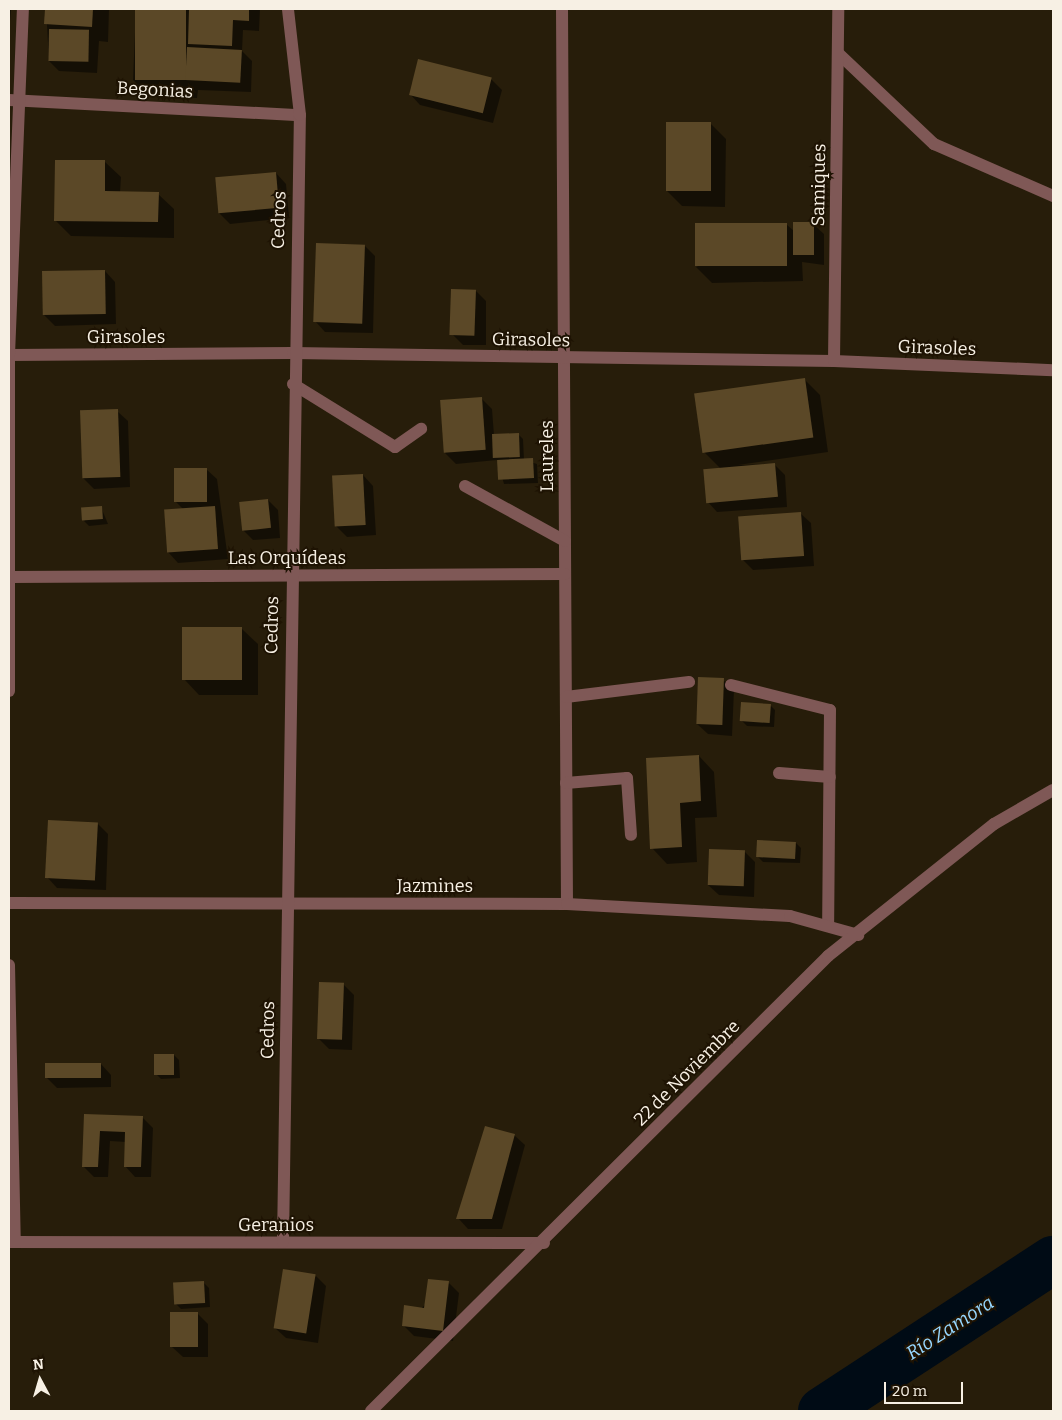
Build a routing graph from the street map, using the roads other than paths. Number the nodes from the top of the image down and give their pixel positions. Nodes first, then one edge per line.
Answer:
1 (23, 9) edge
2 (288, 9) edge
3 (562, 9) edge
4 (838, 9) edge
5 (839, 54) junction
6 (14, 100) edge
7 (300, 115) junction
8 (1053, 196) edge
9 (293, 354) junction
10 (9, 355) edge
11 (565, 358) junction
12 (834, 361) junction
13 (1053, 370) edge
14 (293, 384) junction
15 (421, 429) dead end
16 (466, 486) dead end
17 (565, 541) junction
18 (565, 574) junction
19 (290, 576) junction
20 (9, 577) edge
21 (689, 682) dead end
22 (731, 685) dead end
23 (9, 691) edge
24 (566, 697) junction
25 (779, 773) dead end
26 (830, 777) junction
27 (566, 782) junction
28 (1053, 790) edge
29 (631, 835) dead end
30 (9, 903) edge
31 (287, 904) junction
32 (567, 904) junction
33 (828, 926) junction
34 (858, 935) junction
35 (9, 965) edge
36 (12, 1242) edge
37 (283, 1242) junction
38 (544, 1243) junction
39 (371, 1411) edge

1 - 6 street
2 - 7 street, Cedros
3 - 11 street, Laureles
4 - 5 street, Samiques
5 - 8 street
5 - 12 street, Samiques
6 - 7 street, Begonias
6 - 10 street
7 - 9 street, Cedros
9 - 10 street, Girasoles
9 - 11 street, Girasoles
9 - 14 street, Cedros
10 - 20 street
11 - 12 street, Girasoles
11 - 17 street, Laureles
12 - 13 street, Girasoles
14 - 15 street
14 - 19 street, Cedros
16 - 17 street
17 - 18 street, Laureles
18 - 19 street, Las Orquídeas
18 - 24 street, Laureles
19 - 20 street, Las Orquídeas
19 - 31 street, Cedros
20 - 23 street
21 - 24 street
22 - 26 street
24 - 27 street, Laureles
25 - 26 street
26 - 33 street
27 - 29 street
27 - 32 street, Laureles
28 - 34 street, 22 de Noviembre
30 - 31 street, Jazmines
31 - 32 street, Jazmines
31 - 37 street, Cedros
32 - 33 street, Jazmines
33 - 34 street, Jazmines
34 - 38 street, 22 de Noviembre
35 - 36 street
36 - 37 street, Geranios
37 - 38 street, Geranios
38 - 39 street, 22 de Noviembre

